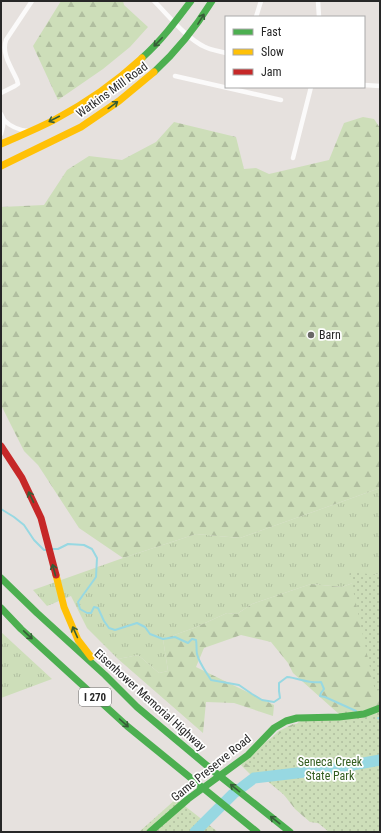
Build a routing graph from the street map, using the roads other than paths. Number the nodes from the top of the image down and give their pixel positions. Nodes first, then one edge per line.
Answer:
1 (32, 1) edge
2 (154, 1) edge
3 (191, 1) edge
4 (212, 1) edge
5 (261, 1) edge
6 (318, 1) edge
7 (256, 16) edge
8 (319, 16) edge
9 (175, 23) junction
10 (189, 36) junction
11 (225, 53) edge
12 (175, 76) dead end
13 (365, 85) edge
14 (225, 86) edge
15 (380, 86) edge
16 (311, 88) edge
17 (238, 89) edge
18 (1, 93) edge
19 (281, 100) dead end
20 (1, 114) edge
21 (4, 120) junction
22 (30, 131) junction
23 (1, 134) edge
24 (1, 144) edge
25 (293, 158) dead end
26 (1, 166) edge
27 (1, 446) edge
28 (1, 578) edge
29 (1, 608) edge
30 (105, 675) junction
31 (380, 708) edge
32 (150, 832) edge
33 (257, 832) edge
34 (290, 832) edge

1 - 18 street
2 - 9 street
3 - 9 main road, Watkins Mill Road
10 -> 4 main road, Watkins Mill Road
5 - 7 street
6 - 8 street
9 - 10 street
9 -> 22 main road, Watkins Mill Road
10 - 11 street
26 -> 10 main road, Watkins Mill Road
12 - 14 street
13 - 15 street
16 - 25 street
17 - 19 street
20 - 21 street
21 - 22 street
21 - 23 street
22 - 24 main road, Watkins Mill Road
30 -> 27 main road
28 - 30 main road, Eisenhower Memorial Highway / I 270
29 -> 33 main road, I 270
34 -> 30 main road, Eisenhower Memorial Highway / I 270
31 - 32 main road, Game Preserve Road

